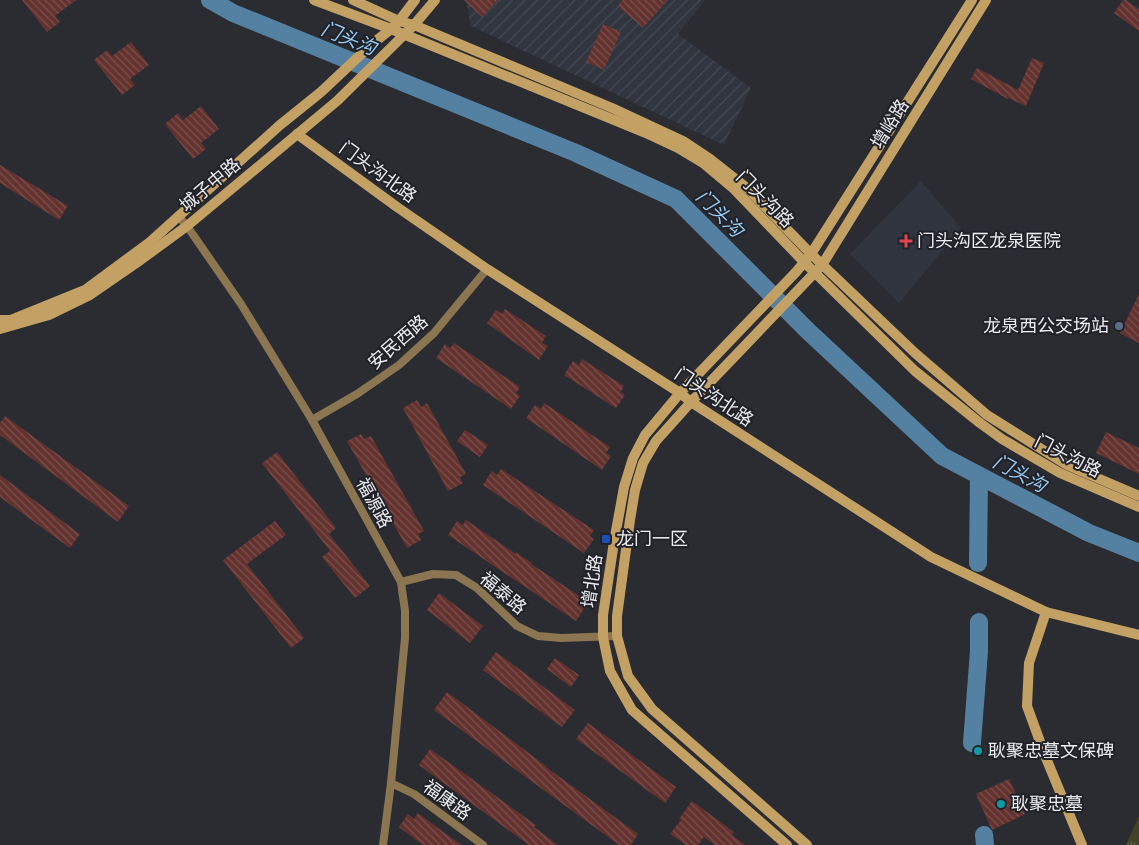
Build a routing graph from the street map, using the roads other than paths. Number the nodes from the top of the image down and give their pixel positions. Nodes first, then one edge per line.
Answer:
1 (314, 0) edge
2 (353, 0) edge
3 (415, 0) edge
4 (435, 0) edge
5 (972, 0) edge
6 (986, 0) edge
7 (399, 21) junction
8 (414, 25) junction
9 (391, 29) junction
10 (405, 35) junction
11 (297, 134) junction
12 (178, 216) junction
13 (187, 226) junction
14 (808, 259) junction
15 (822, 265) junction
16 (487, 269) junction
17 (815, 273) junction
18 (0, 320) edge
19 (0, 329) edge
20 (680, 393) junction
21 (691, 402) junction
22 (312, 420) junction
23 (1139, 496) edge
24 (1139, 506) edge
25 (401, 582) junction
26 (1046, 612) junction
27 (1139, 635) edge
28 (617, 636) junction
29 (603, 637) junction
30 (391, 783) junction
31 (382, 845) edge
32 (484, 845) edge
33 (787, 845) edge
34 (806, 845) edge
35 (1082, 845) edge

1 - 9 street, 门头沟路
2 - 7 street, 门头沟路
3 - 7 street, 城子中路
4 - 8 street, 城子中路
5 - 14 street, 增峪路
6 - 15 street, 增峪路
7 - 8 street, 门头沟路
7 - 9 street, 城子中路
8 - 10 street, 城子中路
8 - 14 street, 门头沟路
9 - 10 street, 门头沟路
9 - 12 street, 城子中路
10 - 11 street, 城子中路
10 - 14 street, 门头沟路
11 - 13 street, 城子中路
11 - 16 street, 门头沟北路
12 - 13 street, 福源路
12 - 18 street, 城子中路
13 - 19 street, 城子中路
13 - 22 street, 福源路
14 - 15 street, 门头沟路
14 - 17 street, 门头沟路
14 - 20 street, 增北路
15 - 17 street, 增北路
15 - 23 street, 门头沟路
16 - 20 street, 门头沟北路
16 - 22 street, 安民西路
17 - 21 street, 增北路
17 - 24 street, 门头沟路
20 - 21 street, 门头沟北路
20 - 29 street, 增北路
21 - 26 street, 门头沟北路
21 - 28 street, 增北路
22 - 25 street, 福源路
25 - 29 street, 福泰路
25 - 30 street, 福源路
26 - 27 street, 门头沟北路
26 - 35 street
28 - 29 street, 福泰路
28 - 34 street, 增北路
29 - 33 street, 增北路
30 - 31 street, 福源路
30 - 32 street, 福康路

